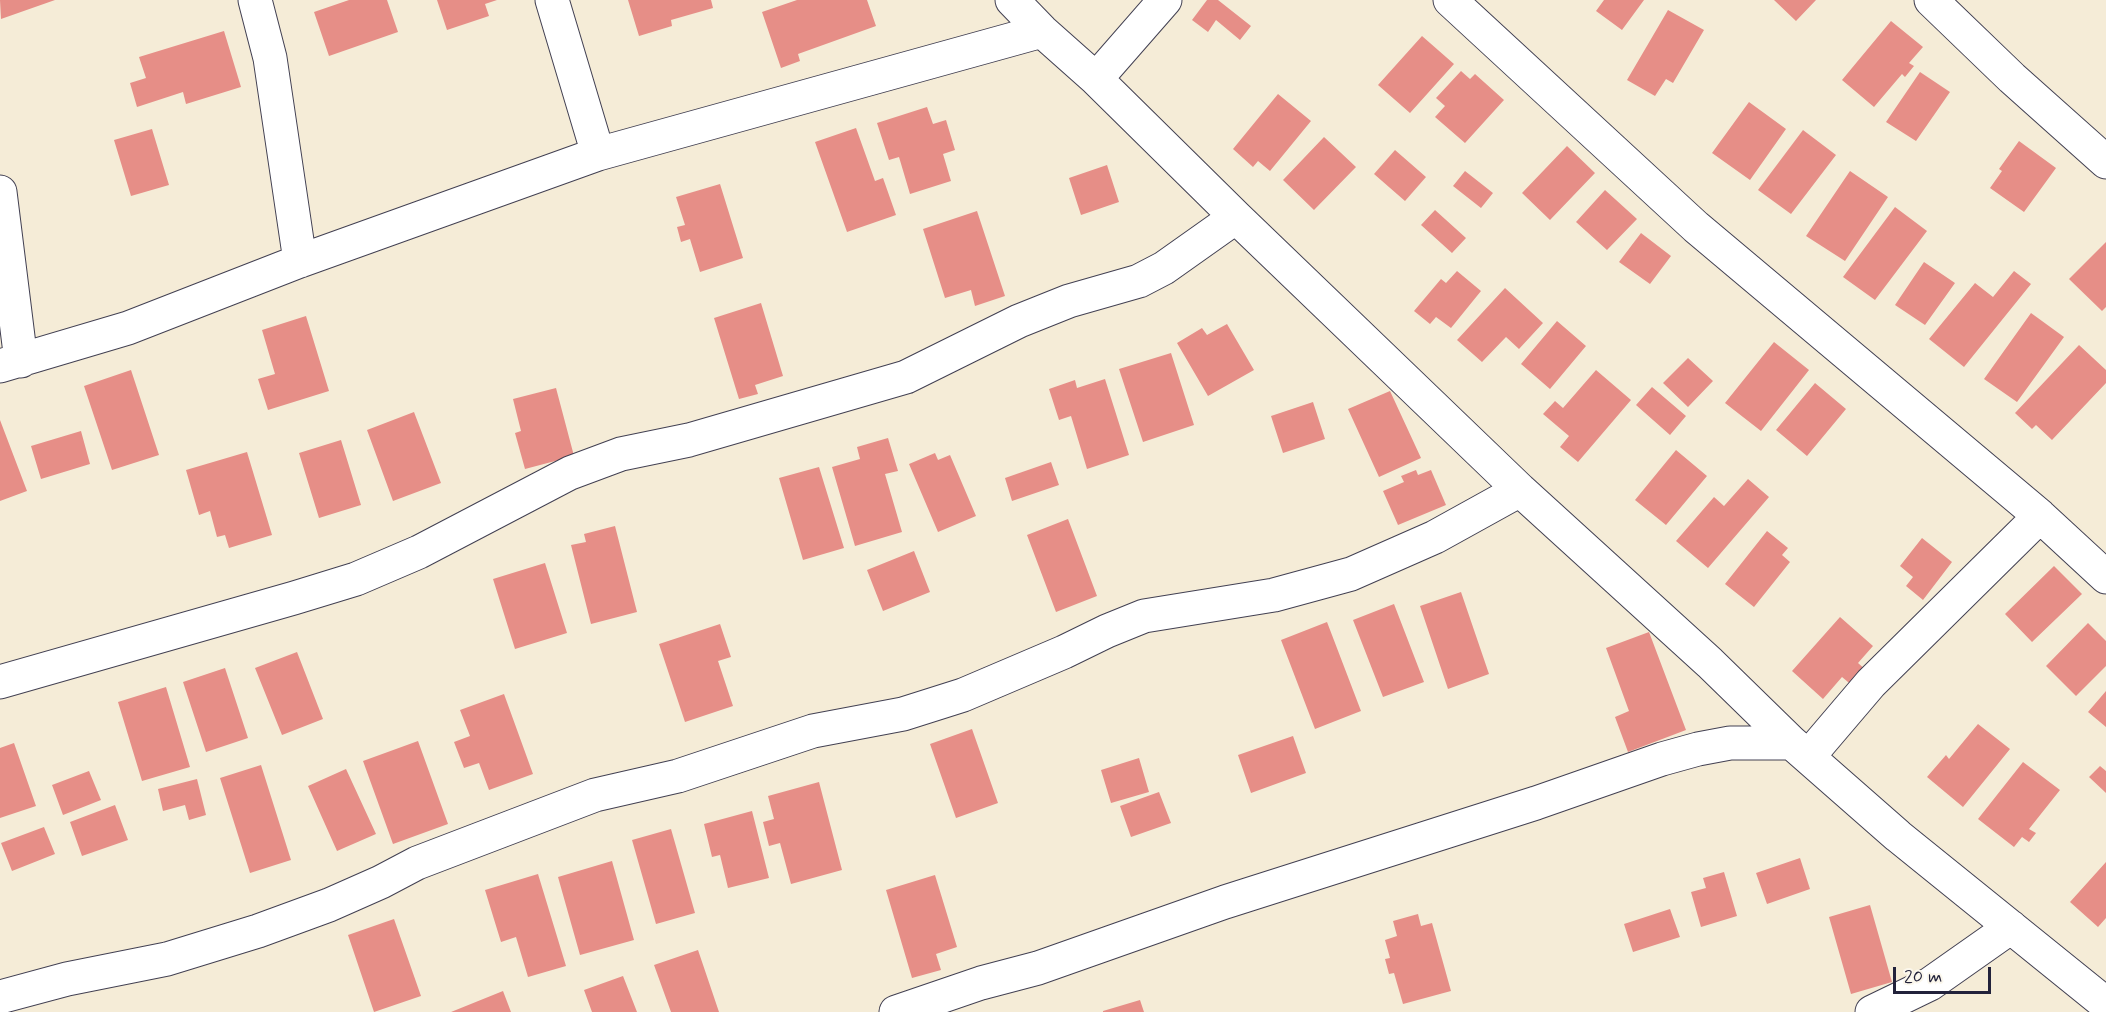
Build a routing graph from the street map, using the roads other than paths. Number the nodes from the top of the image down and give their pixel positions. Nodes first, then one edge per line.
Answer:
1 (255, 0) edge
2 (552, 0) edge
3 (1012, 0) edge
4 (1164, 0) edge
5 (1450, 0) edge
6 (1931, 0) edge
7 (1042, 31) junction
8 (1096, 79) junction
9 (598, 154) junction
10 (2106, 162) edge
11 (0, 192) edge
12 (1236, 217) junction
13 (300, 261) junction
14 (10, 363) edge
15 (1520, 490) junction
16 (2040, 516) junction
17 (2106, 577) edge
18 (0, 682) edge
19 (1800, 750) junction
20 (2011, 927) junction
21 (0, 997) edge
22 (2106, 1004) edge
23 (896, 1012) edge
24 (1872, 1012) edge

1 - 13 street
2 - 9 street
3 - 7 street
4 - 8 street
5 - 16 street
6 - 10 street
7 - 8 street
7 - 9 street
8 - 12 street
9 - 13 street
11 - 14 street
12 - 15 street
12 - 18 street
13 - 14 street
15 - 19 street
15 - 21 street
16 - 17 street
16 - 19 street
19 - 20 street
19 - 23 street
20 - 22 street
20 - 24 street

